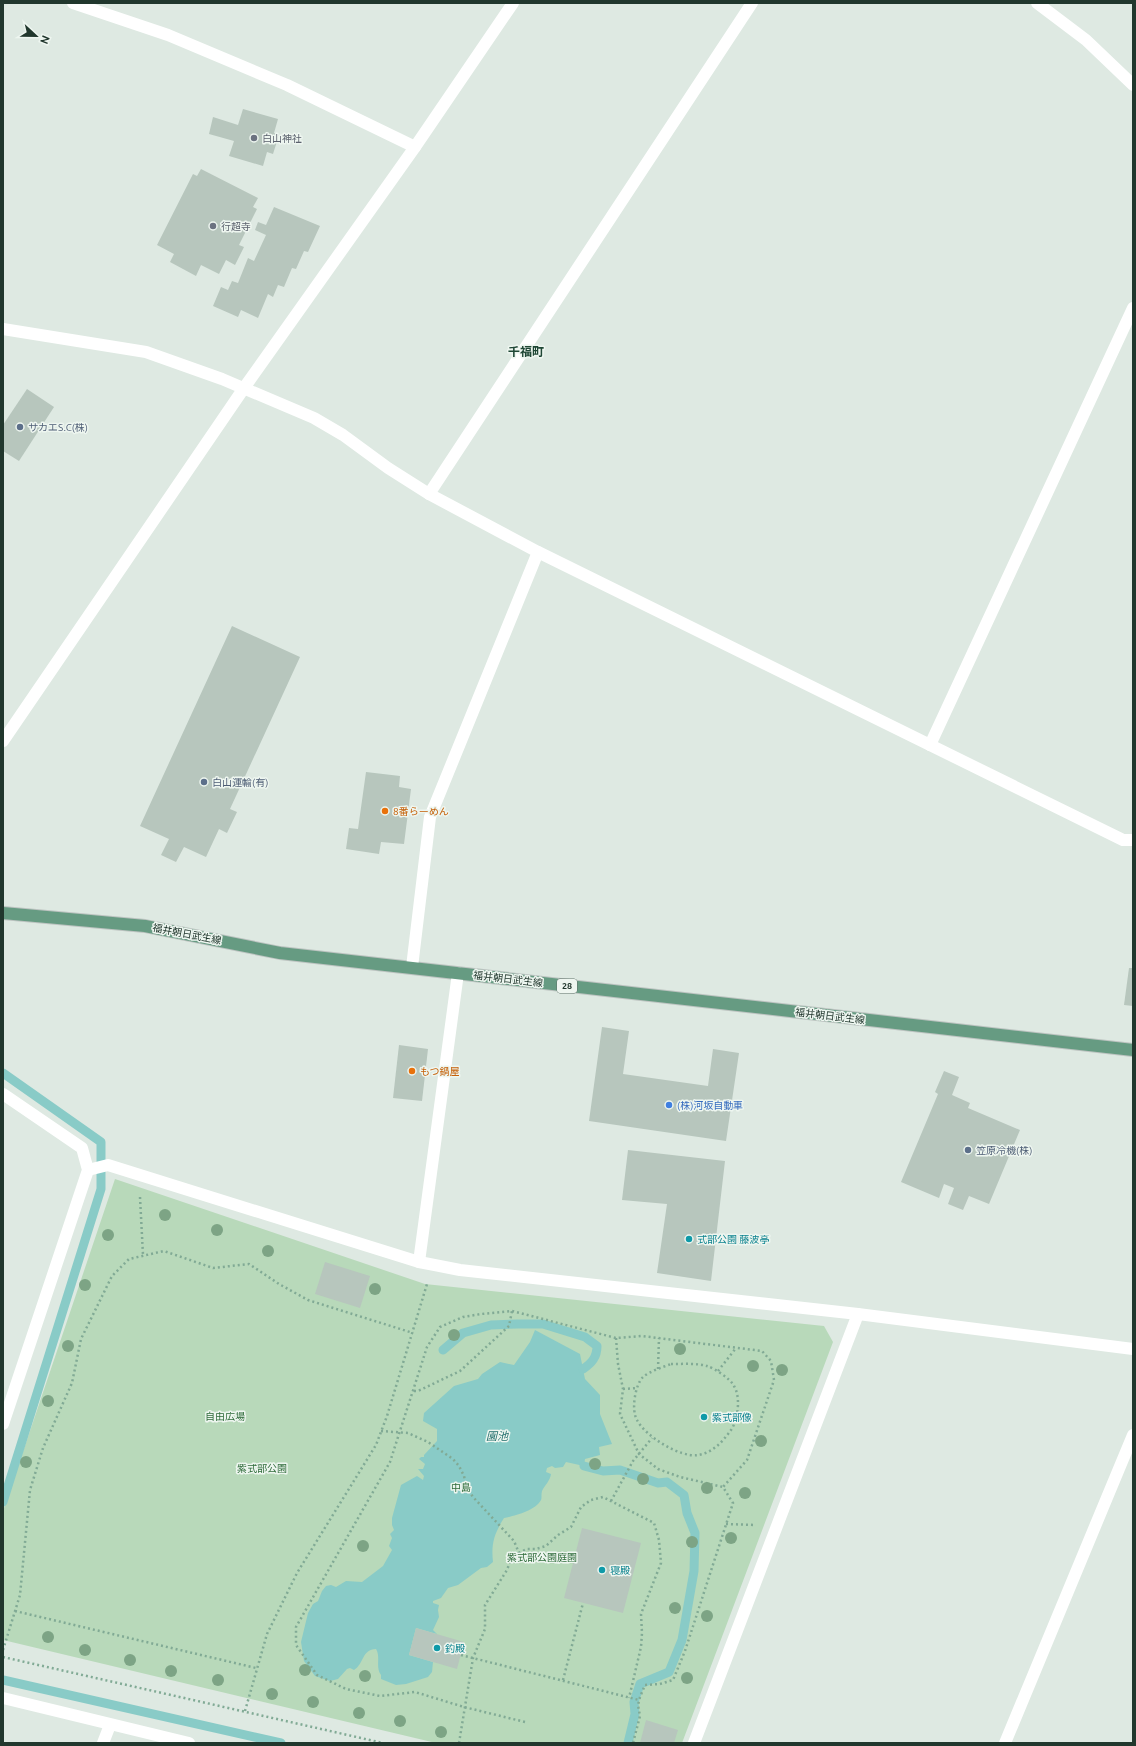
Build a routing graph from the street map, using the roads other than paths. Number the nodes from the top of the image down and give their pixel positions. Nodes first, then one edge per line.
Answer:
1 (73, 3) edge
2 (513, 3) edge
3 (752, 3) edge
4 (1036, 3) edge
5 (1133, 85) edge
6 (415, 147) junction
7 (1133, 308) edge
8 (3, 329) edge
9 (244, 388) junction
10 (429, 494) junction
11 (538, 552) junction
12 (3, 741) edge
13 (930, 745) junction
14 (1133, 840) edge
15 (3, 913) edge
16 (412, 967) junction
17 (458, 973) junction
18 (1133, 1050) edge
19 (3, 1094) edge
20 (88, 1170) junction
21 (420, 1262) junction
22 (858, 1314) junction
23 (1133, 1349) edge
24 (3, 1424) edge
25 (1133, 1435) edge
26 (3, 1698) edge
27 (110, 1725) junction
28 (103, 1743) edge
29 (189, 1743) edge
30 (694, 1743) edge
31 (1005, 1743) edge

1 - 6 street
2 - 6 street
3 - 10 street
4 - 5 street
6 - 9 street
7 - 13 street
8 - 9 street
9 - 10 street
9 - 12 street
10 - 11 street
11 - 13 street
11 - 16 street
13 - 14 street
15 - 16 main road, 福井朝日武生線 / 28
16 - 17 main road, 福井朝日武生線 / 28
17 - 18 main road, 福井朝日武生線 / 28
17 - 21 street
19 - 20 street
20 - 21 street
20 - 24 street
21 - 22 street
22 - 23 street
22 - 30 street
25 - 31 street
26 - 27 street
27 - 28 street
27 - 29 street

